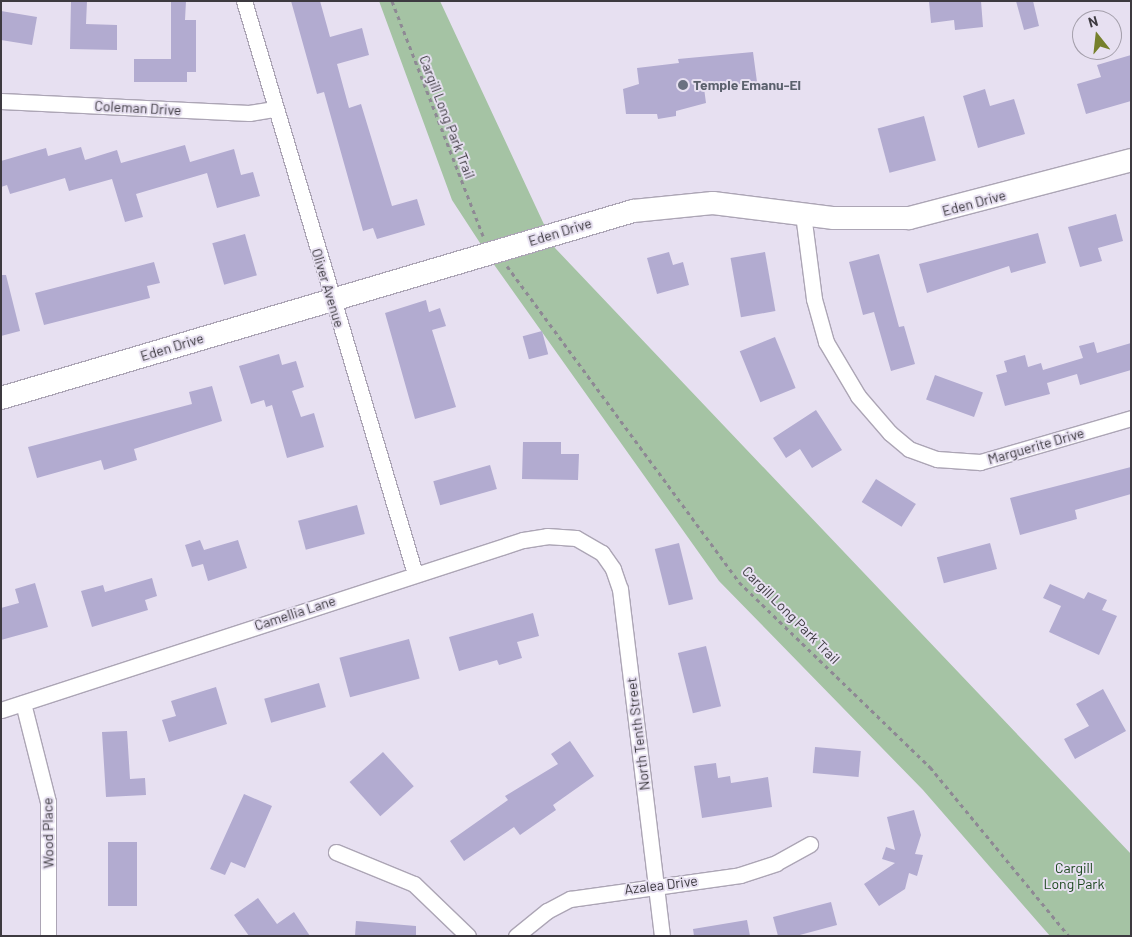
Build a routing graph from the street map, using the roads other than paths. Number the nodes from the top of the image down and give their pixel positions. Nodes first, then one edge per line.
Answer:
1 (244, 1) edge
2 (1, 101) edge
3 (275, 109) junction
4 (1131, 160) edge
5 (803, 214) junction
6 (331, 300) junction
7 (1, 398) edge
8 (1131, 418) edge
9 (590, 544) joint
10 (415, 574) junction
11 (23, 703) junction
12 (1, 710) edge
13 (810, 844) dead end
14 (336, 852) dead end
15 (656, 886) junction
16 (48, 936) edge
17 (468, 936) edge
18 (516, 936) edge
19 (662, 936) edge

1 - 3 street, Oliver Avenue
2 - 3 street, Coleman Drive
3 - 6 street, Oliver Avenue
4 - 5 street, Eden Drive
5 - 6 street, Eden Drive
5 - 8 street, Marguerite Drive
6 - 7 street, Eden Drive
6 - 10 street, Oliver Avenue
9 - 10 street, Camellia Lane
9 - 15 street, North Tenth Street
10 - 11 street, Camellia Lane
11 - 12 street, Camellia Lane
11 - 16 street, Wood Place
13 - 15 street, Azalea Drive
14 - 17 street
15 - 18 street, Azalea Drive
15 - 19 street, North Tenth Street

